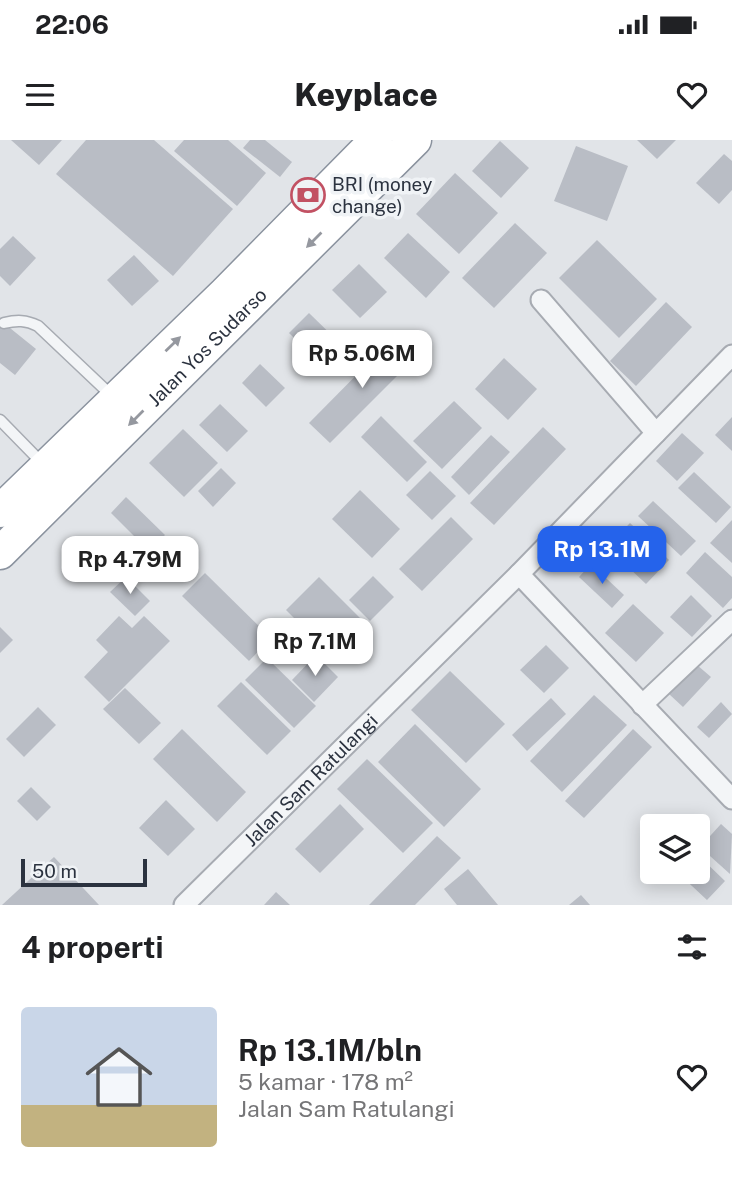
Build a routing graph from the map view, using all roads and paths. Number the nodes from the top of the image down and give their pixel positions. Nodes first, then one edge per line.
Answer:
1 (376, 140) edge
2 (415, 140) edge
3 (541, 300) dead end
4 (4, 323) dead end
5 (732, 355) edge
6 (115, 399) junction
7 (0, 420) edge
8 (656, 433) junction
9 (45, 466) junction
10 (0, 510) edge
11 (0, 553) edge
12 (519, 574) junction
13 (732, 620) edge
14 (642, 705) junction
15 (732, 799) edge
16 (184, 905) edge

6 -> 1 highway, Jalan Yos Sudarso
2 -> 11 highway, Jalan Yos Sudarso
3 - 8 street
4 - 6 lane
5 - 8 street, Jalan Sam Ratulangi
6 - 9 highway, Jalan Yos Sudarso
7 - 9 lane
8 - 12 street, Jalan Sam Ratulangi
9 - 10 highway, Jalan Yos Sudarso
12 - 14 street
12 - 16 street, Jalan Sam Ratulangi
13 - 14 street
14 - 15 street

